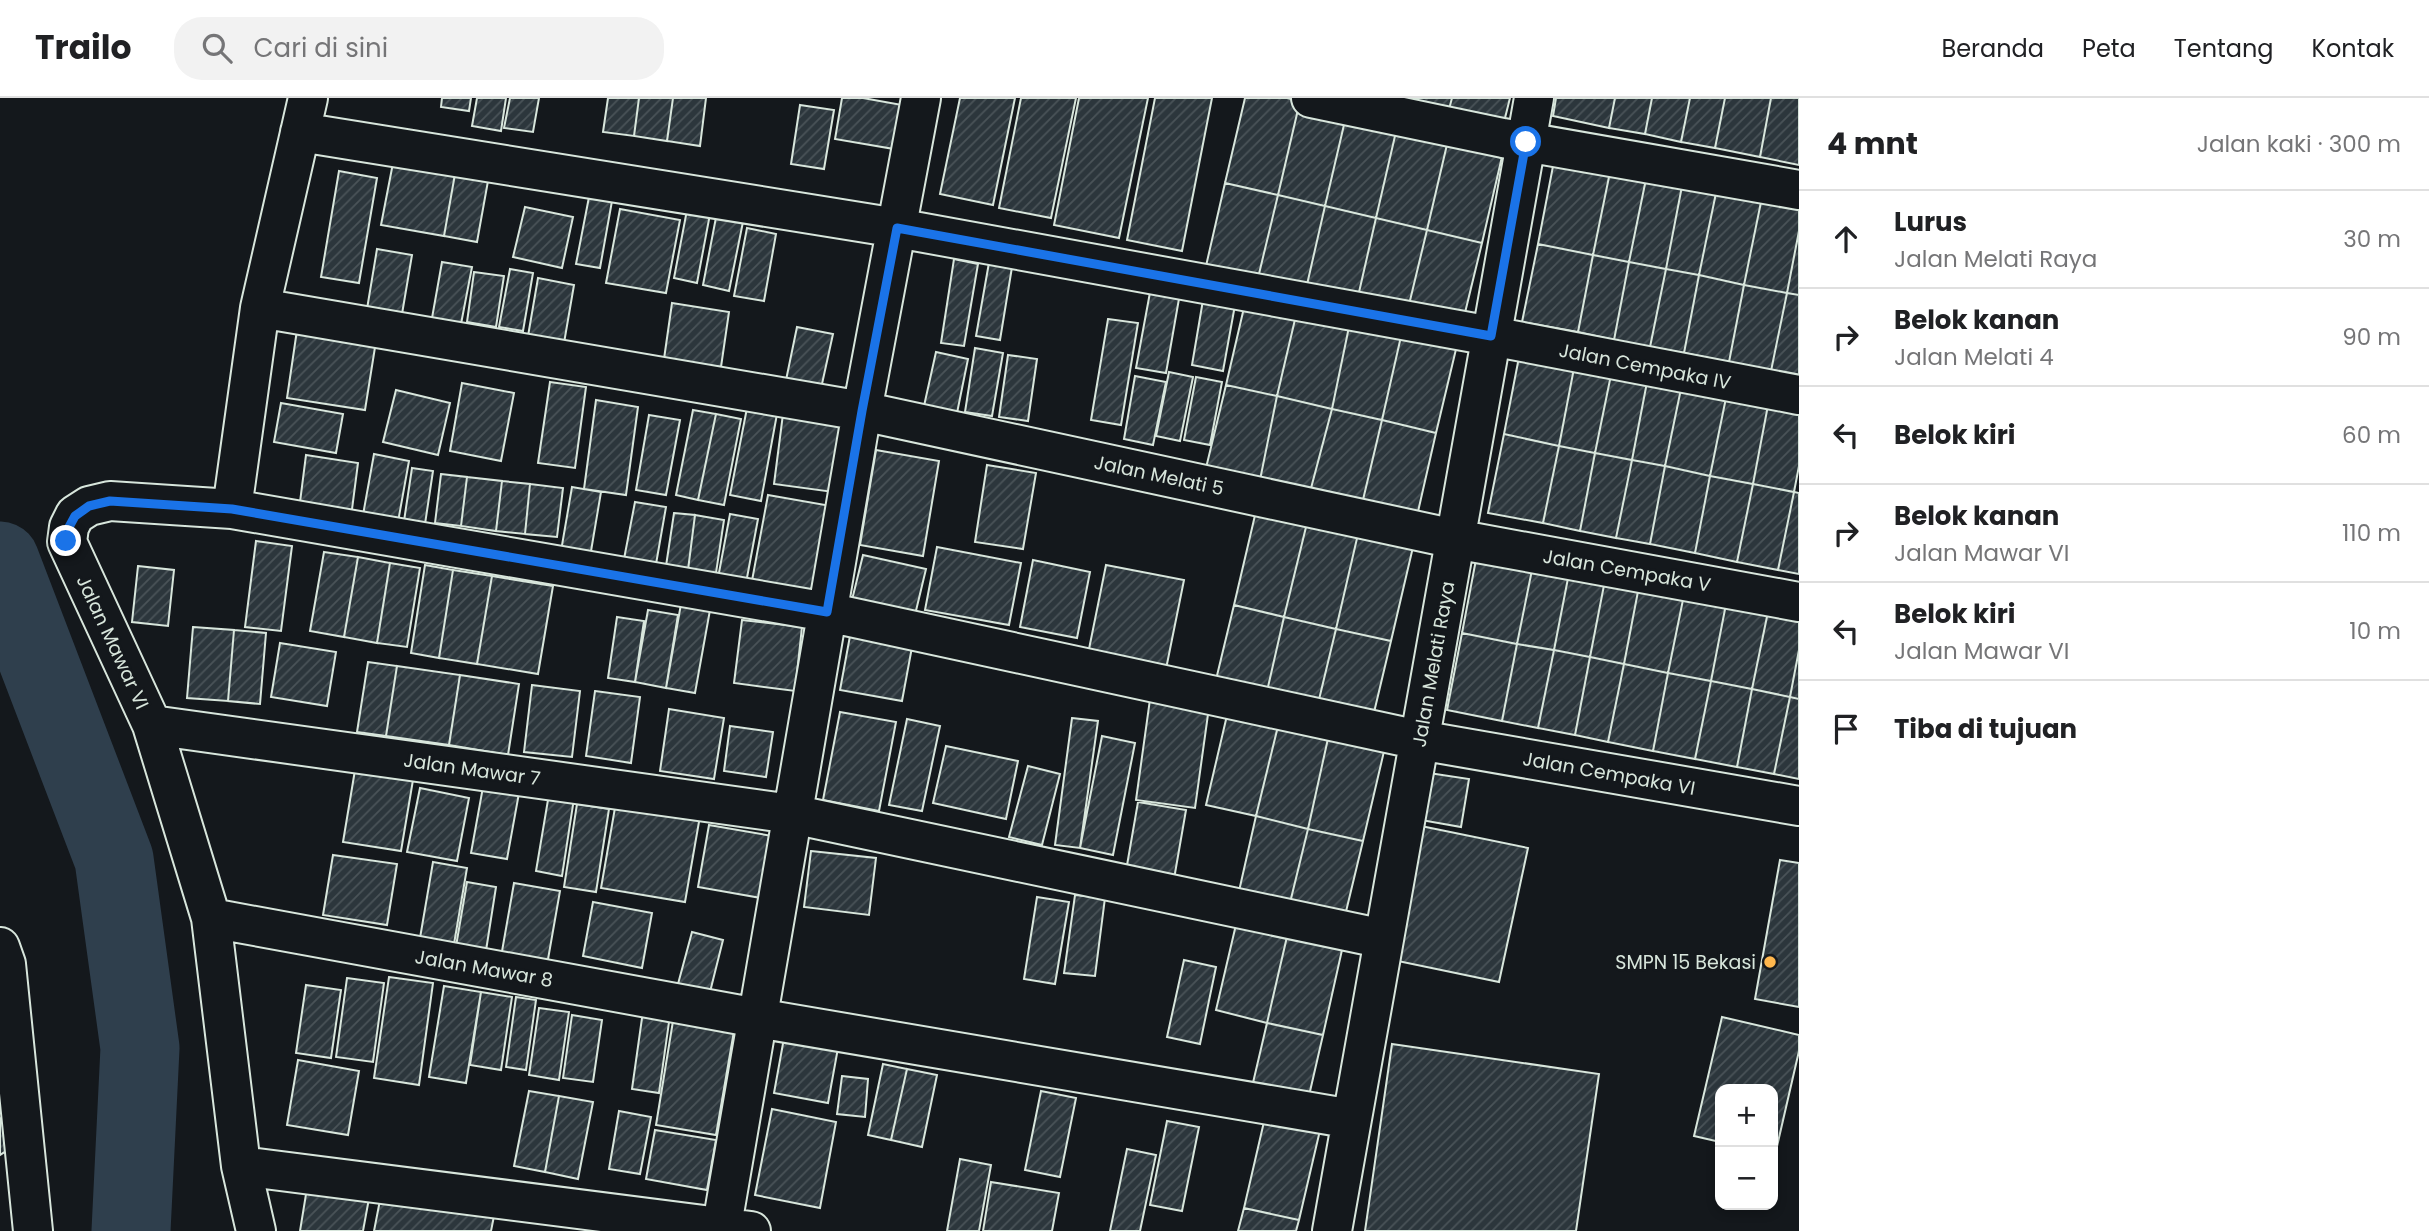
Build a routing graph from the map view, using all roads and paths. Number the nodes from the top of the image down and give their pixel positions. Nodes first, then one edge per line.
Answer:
1 (921, 98) edge
2 (1311, 98) edge
3 (1534, 98) edge
4 (304, 115) edge
5 (1526, 142) junction
6 (1799, 190) edge
7 (897, 228) junction
8 (260, 308) junction
9 (1491, 336) junction
10 (1799, 395) edge
11 (862, 411) junction
12 (232, 509) junction
13 (1455, 539) junction
14 (1799, 602) edge
15 (827, 612) junction
16 (152, 724) junction
17 (1419, 740) junction
18 (1799, 806) edge
19 (792, 814) junction
20 (211, 918) junction
21 (1384, 939) junction
22 (0, 947) edge
23 (757, 1018) junction
24 (1352, 1119) junction
25 (241, 1166) junction
26 (21, 1224) edge
27 (731, 1229) edge
28 (256, 1231) edge
29 (1332, 1231) edge

1 - 7 street
2 - 5 street
3 - 5 street, Jalan Melati Raya
4 - 7 street, Jalan Cempaka IV
4 - 8 street
5 - 6 street
5 - 9 street, Jalan Melati Raya
7 - 9 street, Jalan Cempaka IV
7 - 11 street
8 - 11 street, Jalan Melati 5
8 - 12 street
9 - 10 street, Jalan Cempaka IV
9 - 13 street, Jalan Melati Raya
11 - 13 street, Jalan Melati 5
11 - 15 street
12 - 15 street, Jalan Mawar VI
12 - 16 street, Jalan Mawar VI
13 - 14 street, Jalan Cempaka V
13 - 17 street, Jalan Melati Raya
15 - 17 street, Jalan Cempaka VI
15 - 19 street
16 - 19 street, Jalan Mawar 7
16 - 20 street, Jalan Mawar VI
17 - 18 street, Jalan Cempaka VI
17 - 21 street, Jalan Melati Raya
19 - 21 street, Jalan Mawar 7
19 - 23 street
20 - 23 street, Jalan Mawar 8
20 - 25 street, Jalan Mawar VI
21 - 24 street, Jalan Melati Raya
22 - 26 street
23 - 24 street, Jalan Mawar 8
23 - 27 street
24 - 29 street, Jalan Melati Raya
25 - 27 street
25 - 28 street, Jalan Mawar VI

